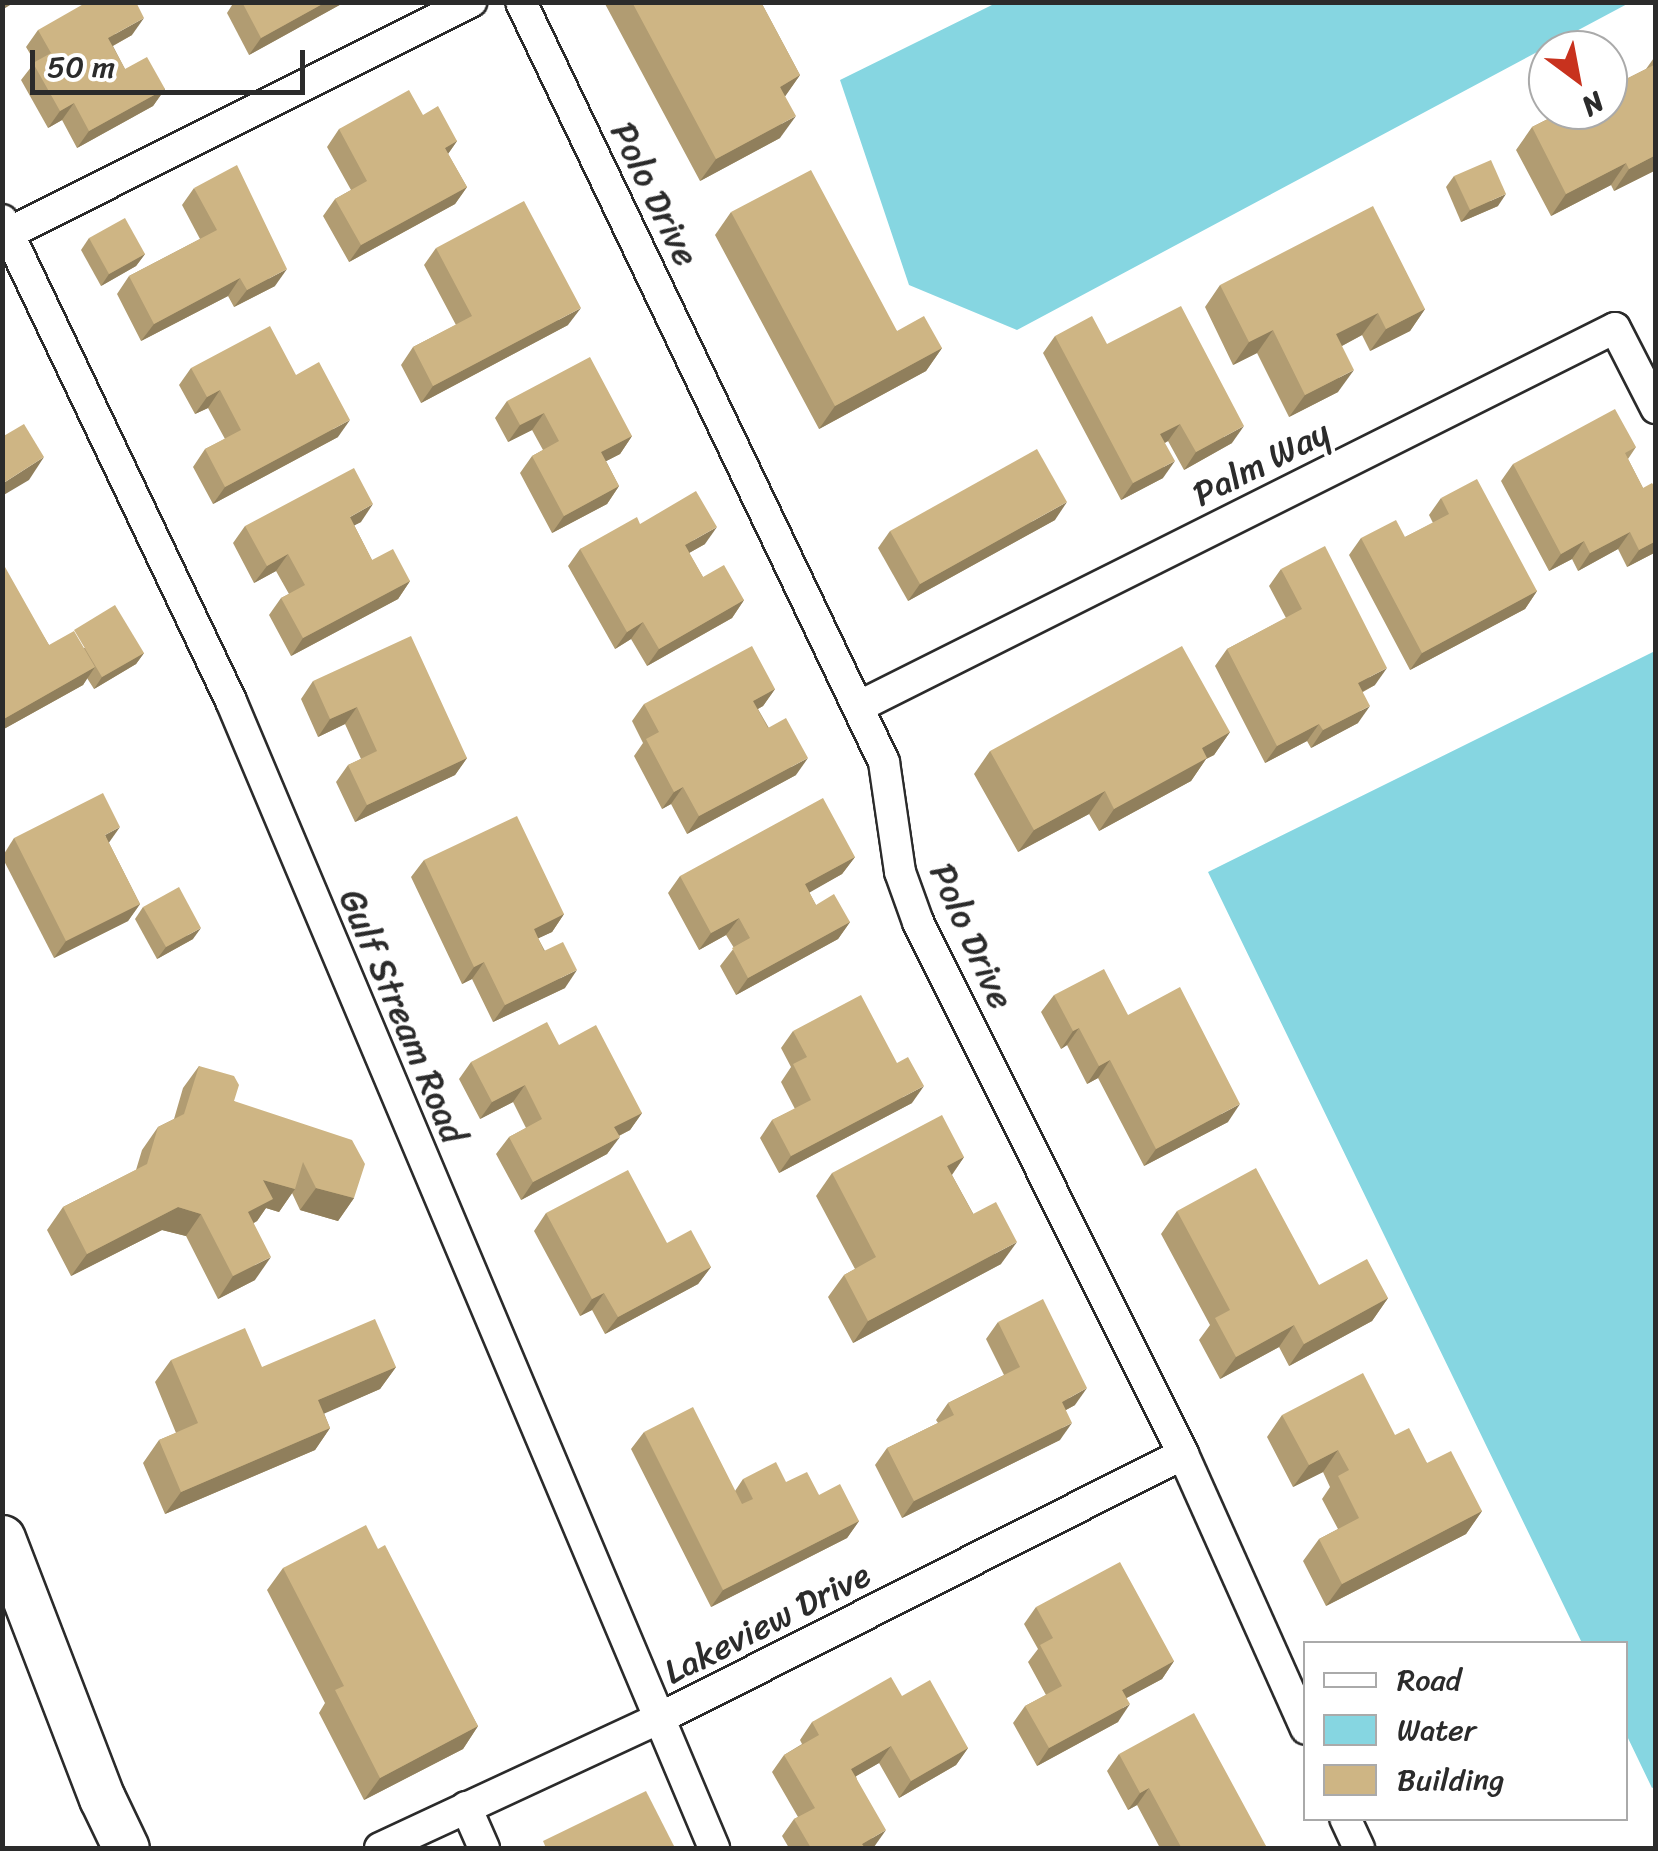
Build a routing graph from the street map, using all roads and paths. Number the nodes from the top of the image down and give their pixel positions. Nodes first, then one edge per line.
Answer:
1 (471, 2) edge
2 (521, 2) edge
3 (6, 227) edge
4 (1656, 408) edge
5 (860, 706) junction
6 (1183, 1454) junction
7 (2, 1538) edge
8 (656, 1720) junction
9 (1303, 1722) edge
10 (466, 1807) junction
11 (1346, 1821) edge
12 (126, 1848) edge
13 (380, 1848) edge
14 (484, 1848) edge
15 (714, 1848) edge
16 (1359, 1848) edge

1 - 3 street
2 - 5 street, Polo Drive
3 - 8 street, Gulf Stream Road
4 - 5 street, Palm Way
5 - 6 street, Polo Drive
6 - 8 street, Lakeview Drive
6 - 9 street, Polo Drive
7 - 12 main road
8 - 10 street, Lakeview Drive
8 - 15 street, Gulf Stream Road
10 - 13 street, Lakeview Drive
10 - 14 street
11 - 16 street

